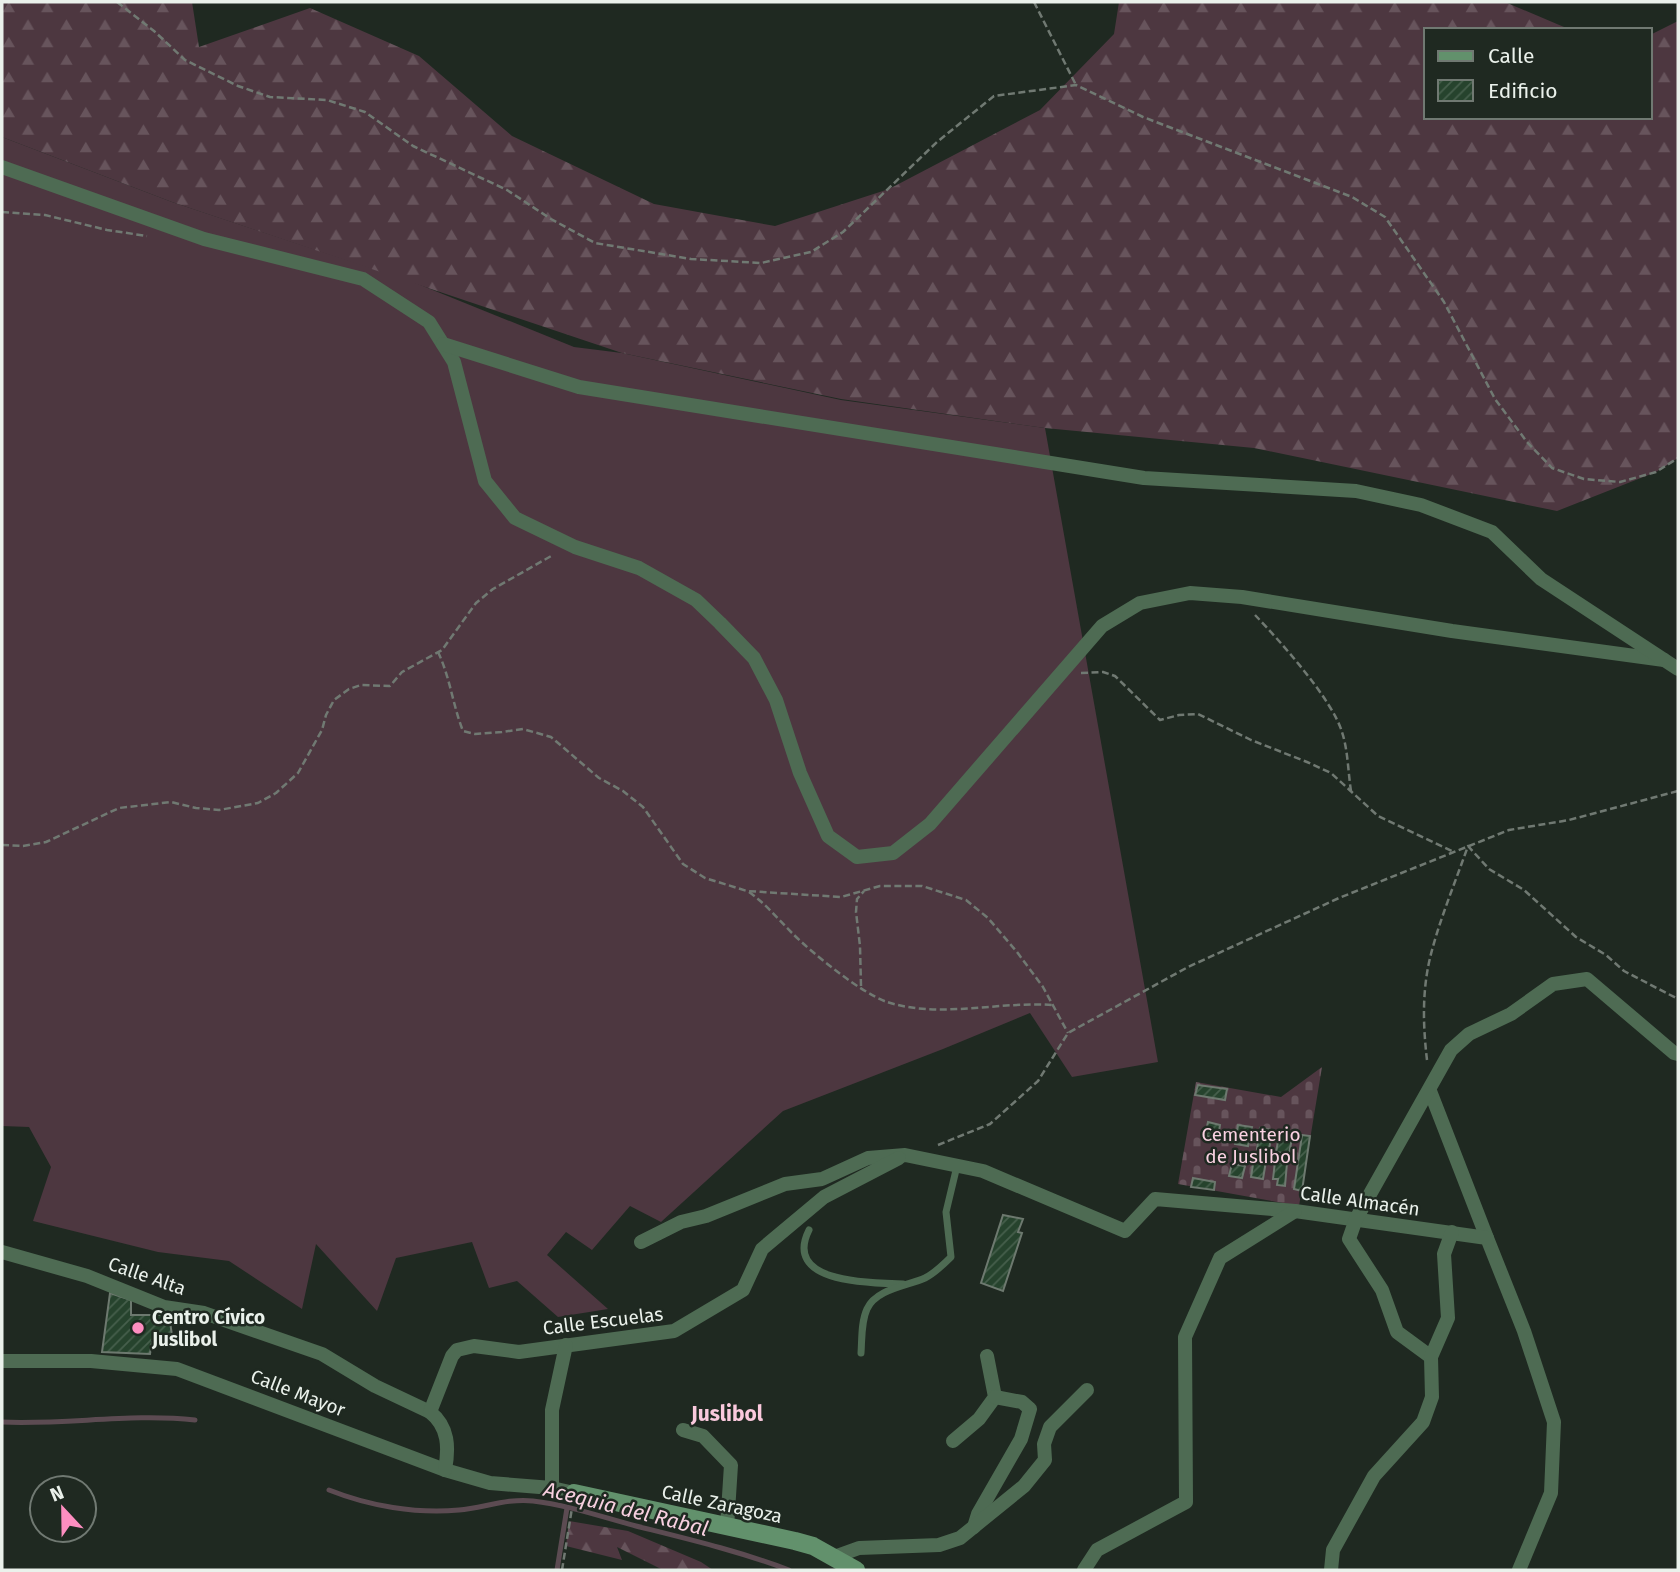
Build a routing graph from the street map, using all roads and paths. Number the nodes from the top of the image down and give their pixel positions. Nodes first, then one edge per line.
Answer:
1 (117, 2) edge
2 (1034, 2) edge
3 (1076, 85) junction
4 (2, 167) edge
5 (2, 212) edge
6 (153, 237) dead end
7 (443, 344) junction
8 (1678, 458) edge
9 (567, 543) junction
10 (1242, 597) junction
11 (438, 652) junction
12 (1664, 660) junction
13 (1678, 669) edge
14 (1060, 675) junction
15 (1678, 790) edge
16 (1351, 791) junction
17 (2, 845) edge
18 (1468, 846) junction
19 (1454, 852) junction
20 (747, 891) junction
21 (864, 891) junction
22 (861, 986) junction
23 (1678, 999) edge
24 (1052, 1004) junction
25 (1068, 1033) junction
26 (1678, 1054) edge
27 (1430, 1091) junction
28 (937, 1145) dead end
29 (905, 1155) junction
30 (957, 1166) junction
31 (1295, 1211) junction
32 (1356, 1219) junction
33 (809, 1230) dead end
34 (1452, 1233) junction
35 (1487, 1238) junction
36 (640, 1242) dead end
37 (2, 1252) edge
38 (907, 1284) junction
39 (566, 1345) junction
40 (861, 1353) dead end
41 (987, 1356) dead end
42 (1431, 1357) junction
43 (2, 1361) edge
44 (1087, 1390) dead end
45 (995, 1396) junction
46 (429, 1412) junction
47 (682, 1430) dead end
48 (953, 1441) dead end
49 (445, 1469) junction
50 (552, 1488) junction
51 (574, 1493) joint
52 (570, 1516) dead end
53 (727, 1527) junction
54 (974, 1528) junction
55 (834, 1557) junction
56 (562, 1570) edge
57 (856, 1570) edge
58 (1084, 1570) edge
59 (1331, 1570) edge
60 (1519, 1570) edge

1 - 3 path
2 - 3 path
3 - 8 path
4 - 7 street
5 - 6 path
7 - 9 street
7 - 12 street
9 - 11 path
9 - 14 street
10 - 12 street
10 - 14 street
10 - 16 path
11 - 17 path
11 - 20 path
12 - 13 street
14 - 16 path
15 - 18 path
16 - 19 path
18 - 19 path
18 - 23 path
18 - 27 path
19 - 25 path
20 - 21 path
20 - 22 path
21 - 22 path
21 - 24 path
22 - 24 path
24 - 25 path
25 - 28 path
26 - 27 street
27 - 32 street
27 - 35 street
29 - 30 street, Calle Almacén
29 - 36 street, Calle Almacén
29 - 39 street, Calle Escuelas
30 - 31 street, Calle Almacén
30 - 38 lane
31 - 32 street, Calle Almacén
31 - 58 street
32 - 34 street, Calle Almacén
32 - 42 street
33 - 38 lane
34 - 35 street, Calle Almacén
34 - 42 street
35 - 60 street
37 - 46 street, Calle Alta
38 - 40 lane
39 - 46 street, Calle Escuelas
39 - 50 street
41 - 45 street
42 - 59 street
43 - 49 street, Calle Mayor
44 - 54 street
45 - 48 street
45 - 54 street
46 - 49 street
47 - 53 street
49 - 50 street, Calle Mayor
50 - 51 street, Calle Mayor
51 - 53 street, Calle Zaragoza
52 - 56 path
53 - 55 street, Calle Zaragoza
54 - 55 street
55 - 57 street, Calle Zaragoza

